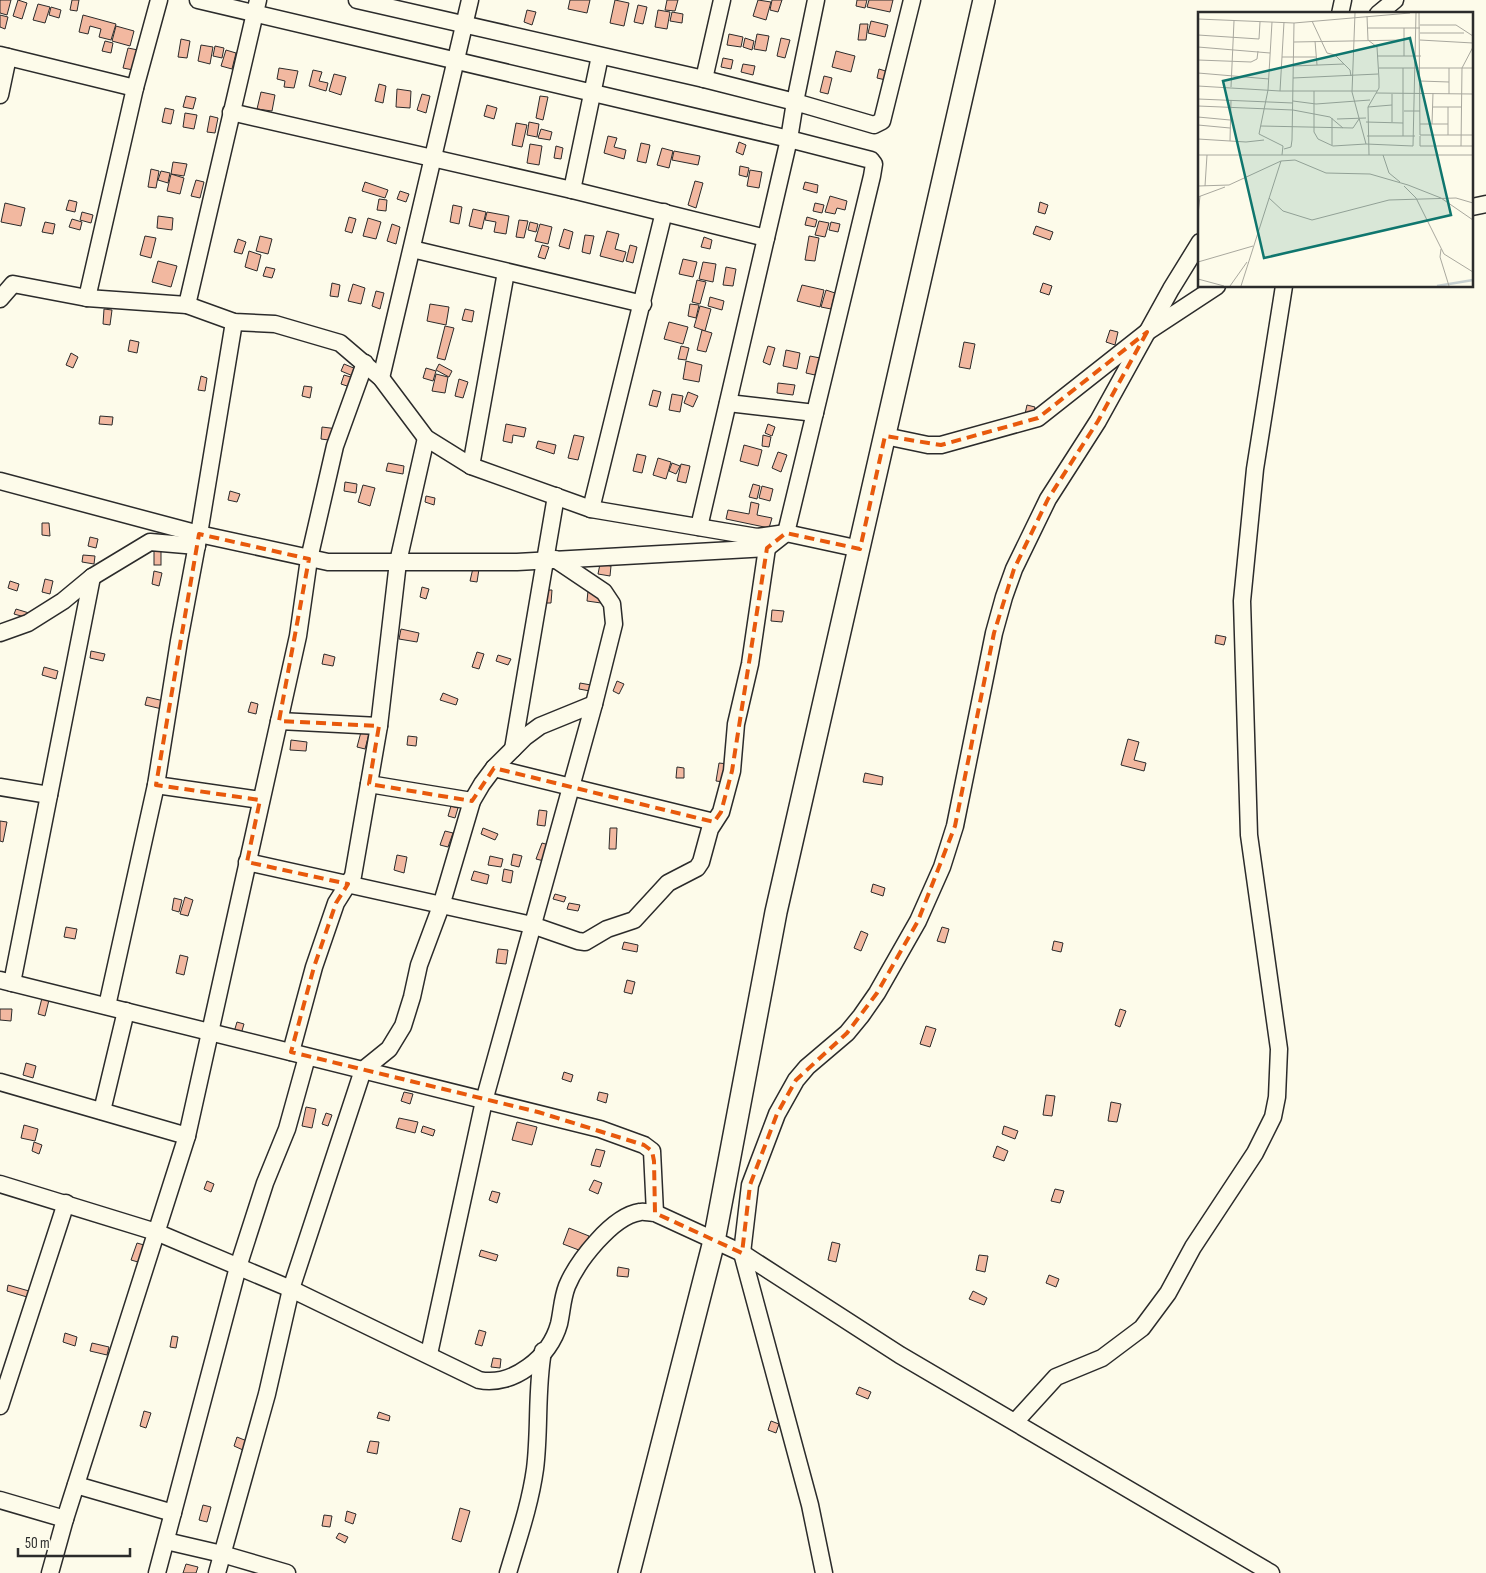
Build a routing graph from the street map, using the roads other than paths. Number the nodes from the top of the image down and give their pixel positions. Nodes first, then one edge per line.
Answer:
1 (159, 0) edge
2 (198, 0) edge
3 (470, 0) edge
4 (722, 0) edge
5 (816, 0) edge
6 (912, 0) edge
7 (984, 0) edge
8 (1395, 0) edge
9 (364, 1) edge
10 (257, 6) edge
11 (1380, 12) edge
12 (465, 24) junction
13 (4, 56) edge
14 (600, 56) junction
15 (457, 61) junction
16 (704, 79) junction
17 (135, 88) junction
18 (593, 94) junction
19 (0, 95) edge
20 (795, 102) junction
21 (231, 112) junction
22 (789, 139) junction
23 (433, 158) junction
24 (572, 190) junction
25 (664, 212) junction
26 (766, 238) junction
27 (1198, 245) edge
28 (412, 249) junction
29 (506, 272) junction
30 (1214, 288) edge
31 (1284, 288) edge
32 (86, 298) junction
33 (0, 299) edge
34 (642, 304) junction
35 (187, 305) junction
36 (234, 322) junction
37 (1147, 332) junction
38 (365, 363) junction
39 (381, 378) junction
40 (728, 403) junction
41 (815, 413) junction
42 (886, 436) junction
43 (426, 438) junction
44 (471, 466) junction
45 (0, 481) edge
46 (556, 496) junction
47 (592, 509) junction
48 (700, 527) junction
49 (786, 533) junction
50 (198, 540) junction
51 (767, 548) junction
52 (860, 549) junction
53 (309, 559) junction
54 (550, 560) junction
55 (398, 562) junction
56 (92, 577) junction
57 (0, 633) edge
58 (594, 704) junction
59 (280, 721) junction
60 (379, 726) junction
61 (514, 749) junction
62 (494, 768) junction
63 (369, 784) junction
64 (156, 785) junction
65 (0, 787) edge
66 (569, 788) junction
67 (49, 795) junction
68 (260, 800) junction
69 (472, 801) junction
70 (714, 822) junction
71 (247, 862) junction
72 (350, 884) junction
73 (441, 906) junction
74 (532, 925) junction
75 (6, 982) edge
76 (107, 1006) junction
77 (126, 1010) junction
78 (210, 1031) junction
79 (299, 1055) junction
80 (363, 1070) junction
81 (0, 1082) edge
82 (484, 1100) junction
83 (102, 1111) junction
84 (186, 1136) junction
85 (0, 1184) edge
86 (66, 1203) junction
87 (655, 1213) junction
88 (156, 1232) junction
89 (714, 1242) junction
90 (742, 1253) junction
91 (238, 1267) junction
92 (291, 1289) junction
93 (543, 1351) junction
94 (428, 1354) junction
95 (0, 1406) edge
96 (1015, 1422) junction
97 (76, 1485) junction
98 (0, 1500) edge
99 (173, 1513) junction
100 (65, 1519) junction
101 (166, 1541) junction
102 (222, 1554) junction
103 (50, 1573) edge
104 (157, 1573) edge
105 (217, 1573) edge
106 (287, 1573) edge
107 (508, 1573) edge
108 (629, 1573) edge
109 (824, 1573) edge
110 (1271, 1573) edge

1 - 17 street
2 - 10 street
3 - 12 street
4 - 16 street
5 - 20 street
6 - 20 street
7 - 42 main road
8 - 11 street
9 - 12 street
10 - 15 street
10 - 21 street
12 - 14 street
12 - 15 street
13 - 17 street
13 - 19 street
14 - 16 street
14 - 18 street
15 - 18 street
15 - 23 street
16 - 20 street
17 - 32 street
18 - 22 street
18 - 24 street
20 - 22 street
21 - 23 street
21 - 35 street
22 - 26 street
22 - 41 street
23 - 24 street
23 - 28 street
24 - 25 street
25 - 26 street
25 - 34 street
26 - 40 street
27 - 37 street
28 - 29 street
28 - 39 street
29 - 34 street
29 - 44 street
30 - 37 street
31 - 96 street
32 - 33 street
32 - 35 street
34 - 47 street
35 - 36 street
36 - 38 street
36 - 50 street
37 - 42 street
37 - 90 street
38 - 39 street
38 - 53 street
39 - 43 street
40 - 41 street
40 - 48 street
41 - 49 street
42 - 52 main road
43 - 44 street
43 - 55 street
44 - 46 street
45 - 50 street
46 - 47 street
46 - 54 street
47 - 48 street
48 - 49 street
49 - 51 street
49 - 52 street
50 - 53 street
50 - 56 street
50 - 64 street
51 - 54 street
51 - 70 street
52 - 89 main road
53 - 55 street
53 - 59 street
54 - 55 street
54 - 58 street
54 - 61 street
55 - 60 street
56 - 57 street
56 - 67 street
58 - 61 street
58 - 66 street
59 - 60 street
59 - 68 street
60 - 63 street
61 - 62 street
62 - 66 street
62 - 69 street
63 - 69 street
63 - 72 street
64 - 68 street
64 - 76 street
65 - 67 street
66 - 70 street
66 - 74 street
67 - 75 street
68 - 71 street
69 - 73 street
70 - 74 street
71 - 72 street
71 - 78 street
72 - 73 street
72 - 79 street
73 - 74 street
73 - 80 street
74 - 82 street
75 - 76 street
76 - 77 street
77 - 78 street
77 - 83 street
78 - 79 street
78 - 84 street
79 - 80 street
79 - 91 street
80 - 82 street
80 - 92 street
81 - 83 street
82 - 87 street
82 - 94 street
83 - 84 street
84 - 88 street
85 - 86 street
86 - 88 street
86 - 95 street
87 - 89 street
87 - 93 street
88 - 91 street
88 - 97 street
89 - 90 street
89 - 108 main road
90 - 96 street
90 - 109 street
91 - 92 street
91 - 99 street
92 - 94 street
92 - 102 street
93 - 94 street
93 - 107 street
96 - 110 street
97 - 99 street
97 - 100 street
98 - 100 street
99 - 101 street
100 - 103 street
101 - 102 street
101 - 104 street
102 - 105 street
102 - 106 street

